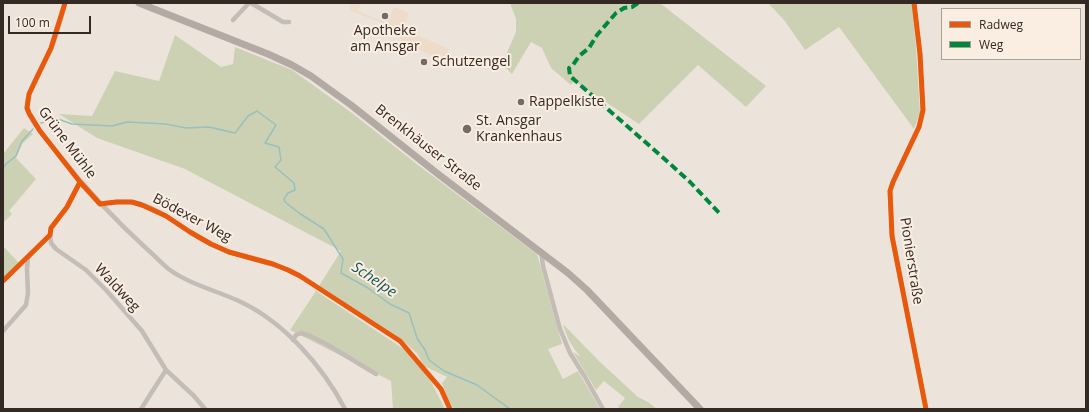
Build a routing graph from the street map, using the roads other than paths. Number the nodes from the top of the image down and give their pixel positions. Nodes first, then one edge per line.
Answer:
1 (65, 3) edge
2 (139, 3) edge
3 (250, 3) edge
4 (914, 3) edge
5 (233, 20) dead end
6 (289, 22) dead end
7 (80, 182) junction
8 (100, 204) junction
9 (50, 236) junction
10 (540, 251) junction
11 (314, 285) dead end
12 (3, 331) edge
13 (293, 340) junction
14 (166, 370) junction
15 (376, 374) dead end
16 (141, 409) edge
17 (205, 409) edge
18 (345, 409) edge
19 (603, 409) edge
20 (700, 409) edge
21 (926, 409) edge

1 - 7 street, Grüne Mühle
2 - 10 main road, Brenkhäuser Straße
3 - 5 street
3 - 6 street
4 - 21 street, Pionierstraße
7 - 8 street, Grüne Mühle
7 - 9 street
8 - 11 street, Bödexer Weg
8 - 13 street, Grüne Mühle
9 - 12 street
9 - 14 street, Waldweg
10 - 19 street
10 - 20 main road, Brenkhäuser Straße
13 - 15 street
13 - 18 street, Grüne Mühle
14 - 16 street
14 - 17 street, Waldweg

